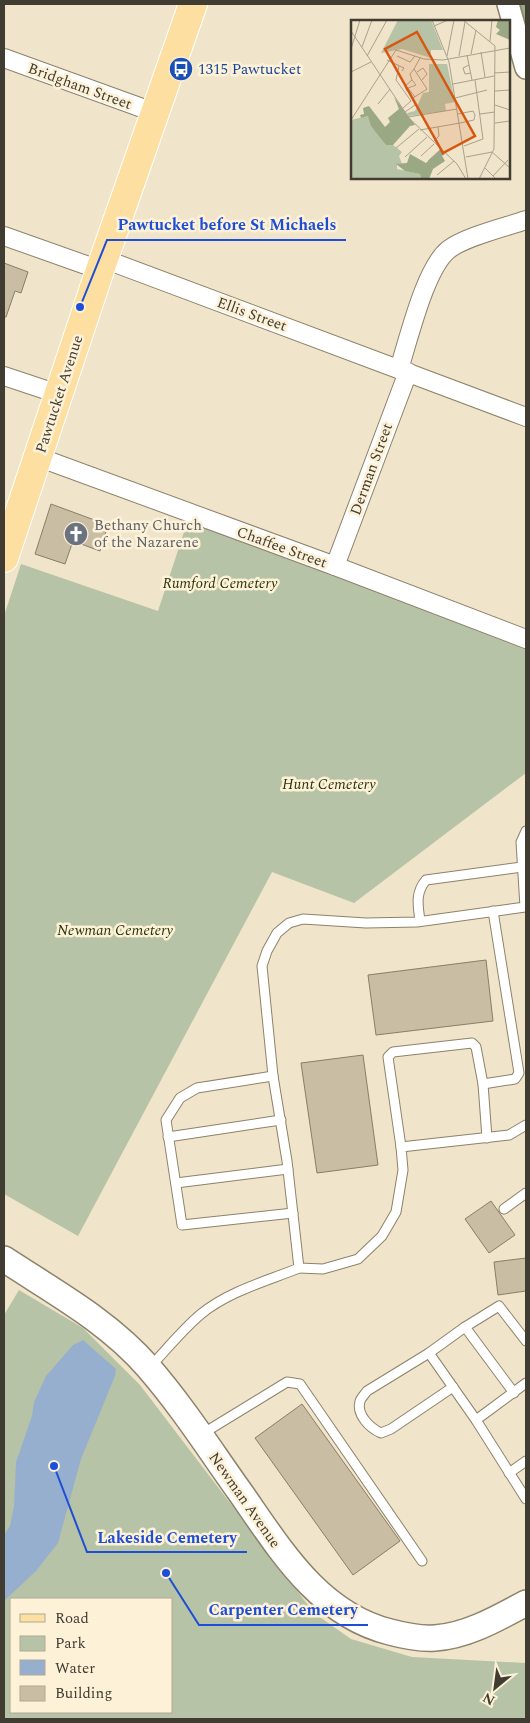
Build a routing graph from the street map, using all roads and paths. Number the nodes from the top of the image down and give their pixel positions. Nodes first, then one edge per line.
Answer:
1 (194, 4) edge
2 (508, 4) edge
3 (4, 58) edge
4 (526, 68) edge
5 (156, 113) junction
6 (526, 220) edge
7 (4, 236) edge
8 (102, 265) junction
9 (403, 370) junction
10 (4, 376) edge
11 (58, 394) junction
12 (526, 416) edge
13 (38, 457) junction
14 (4, 558) edge
15 (335, 566) junction
16 (526, 639) edge
17 (526, 830) edge
18 (522, 867) junction
19 (526, 910) edge
20 (493, 911) junction
21 (420, 921) junction
22 (274, 1076) junction
23 (483, 1084) junction
24 (280, 1120) junction
25 (526, 1125) edge
26 (168, 1137) junction
27 (487, 1138) junction
28 (401, 1147) junction
29 (288, 1169) junction
30 (176, 1183) junction
31 (526, 1193) edge
32 (504, 1208) dead end
33 (293, 1213) junction
34 (4, 1259) edge
35 (299, 1268) junction
36 (465, 1327) junction
37 (526, 1341) edge
38 (429, 1353) junction
39 (149, 1368) junction
40 (526, 1383) edge
41 (453, 1388) junction
42 (514, 1392) junction
43 (476, 1420) junction
44 (200, 1435) junction
45 (526, 1461) edge
46 (509, 1473) junction
47 (526, 1499) edge
48 (422, 1561) dead end
49 (526, 1603) edge

1 - 5 main road, Pawtucket Avenue
2 - 4 street
3 - 5 street, Bridgham Street
5 - 8 main road, Pawtucket Avenue
6 - 9 street, Derman Street
7 - 8 street, Ellis Street
8 - 9 street, Ellis Street
8 - 11 main road, Pawtucket Avenue
9 - 12 street, Ellis Street
9 - 15 street, Derman Street
10 - 11 street
11 - 13 main road, Pawtucket Avenue
13 - 14 main road, Pawtucket Avenue
13 - 15 street, Chaffee Street
15 - 16 street, Chaffee Street
17 - 18 lane
18 - 19 lane
18 - 21 lane
19 - 20 lane
20 - 21 lane
20 - 23 lane
21 - 22 lane
22 - 24 lane
22 - 26 lane
23 - 27 lane
23 - 28 lane
24 - 26 lane
24 - 29 lane
25 - 27 lane
26 - 30 lane
27 - 28 lane
28 - 35 lane
29 - 30 lane
29 - 33 lane
30 - 33 lane
31 - 32 lane
33 - 35 lane
34 - 39 main road, Newman Avenue
35 - 39 lane
36 - 37 lane
36 - 38 lane
36 - 42 lane
38 - 41 lane
38 - 41 lane
39 - 44 main road, Newman Avenue
40 - 42 lane
41 - 43 lane
42 - 43 lane
43 - 46 lane
44 - 48 lane
44 - 49 main road, Newman Avenue
45 - 46 lane
46 - 47 lane

